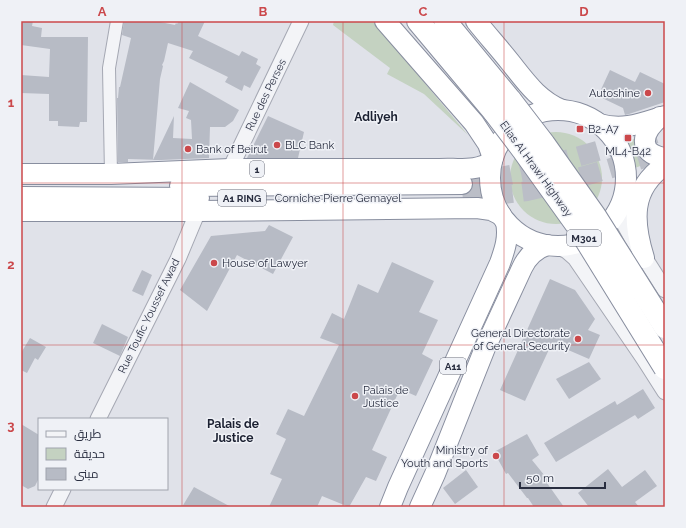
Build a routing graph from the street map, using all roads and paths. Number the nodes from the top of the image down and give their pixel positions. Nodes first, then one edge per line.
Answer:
1 (117, 21) edge
2 (301, 21) edge
3 (385, 21) edge
4 (406, 21) edge
5 (418, 21) edge
6 (445, 21) edge
7 (458, 21) edge
8 (476, 21) edge
9 (528, 84) junction
10 (499, 102) junction
11 (562, 110) junction
12 (662, 116) edge
13 (474, 124) junction
14 (599, 124) junction
15 (665, 158) edge
16 (492, 159) junction
17 (665, 162) edge
18 (665, 165) edge
19 (230, 169) junction
20 (21, 174) edge
21 (111, 174) junction
22 (21, 187) edge
23 (625, 188) junction
24 (457, 190) junction
25 (21, 197) edge
26 (617, 211) junction
27 (21, 212) edge
28 (120, 212) junction
29 (198, 212) junction
30 (504, 219) junction
31 (632, 238) junction
32 (551, 245) junction
33 (644, 258) junction
34 (500, 263) junction
35 (578, 263) junction
36 (665, 290) edge
37 (665, 327) edge
38 (665, 368) edge
39 (665, 392) edge
40 (98, 418) edge
41 (62, 490) edge
42 (54, 507) edge
43 (390, 507) edge
44 (420, 507) edge

1 - 21 street
2 - 19 street, Rue des Perses
3 - 13 highway
4 - 10 highway
5 - 10 highway, M301
6 - 10 highway
7 - 10 highway, M301
8 - 9 highway
9 - 11 highway
9 - 13 highway
10 - 37 highway, Elias Al Hrawi Highway / M301, bridge
10 - 38 highway, Elias Al Hrawi Highway / M301, bridge
11 - 14 highway
11 - 16 highway
12 - 14 highway
12 - 15 highway
13 - 16 highway
13 - 24 highway
14 - 23 highway
16 - 24 highway, 1
16 - 30 highway
17 - 23 highway
18 - 33 highway
19 - 21 highway, 1
19 - 24 highway, 1
20 - 21 highway, 1
21 - 22 highway
22 - 24 highway, Corniche Pierre Gemayel / A1 RING
23 - 26 highway
24 - 25 highway, Corniche Pierre Gemayel / A1 RING
24 - 29 highway
24 - 30 highway
24 - 34 highway
25 - 28 highway
26 - 31 street
26 - 32 highway
27 - 28 highway
28 - 29 highway
29 - 40 street, Rue Toufic Youssef Awad
30 - 32 highway
30 - 34 highway, A11
31 - 33 street
31 - 35 street
32 - 35 street
32 - 44 highway, A11
33 - 36 street
34 - 43 highway, A11
35 - 39 street
41 - 42 street

